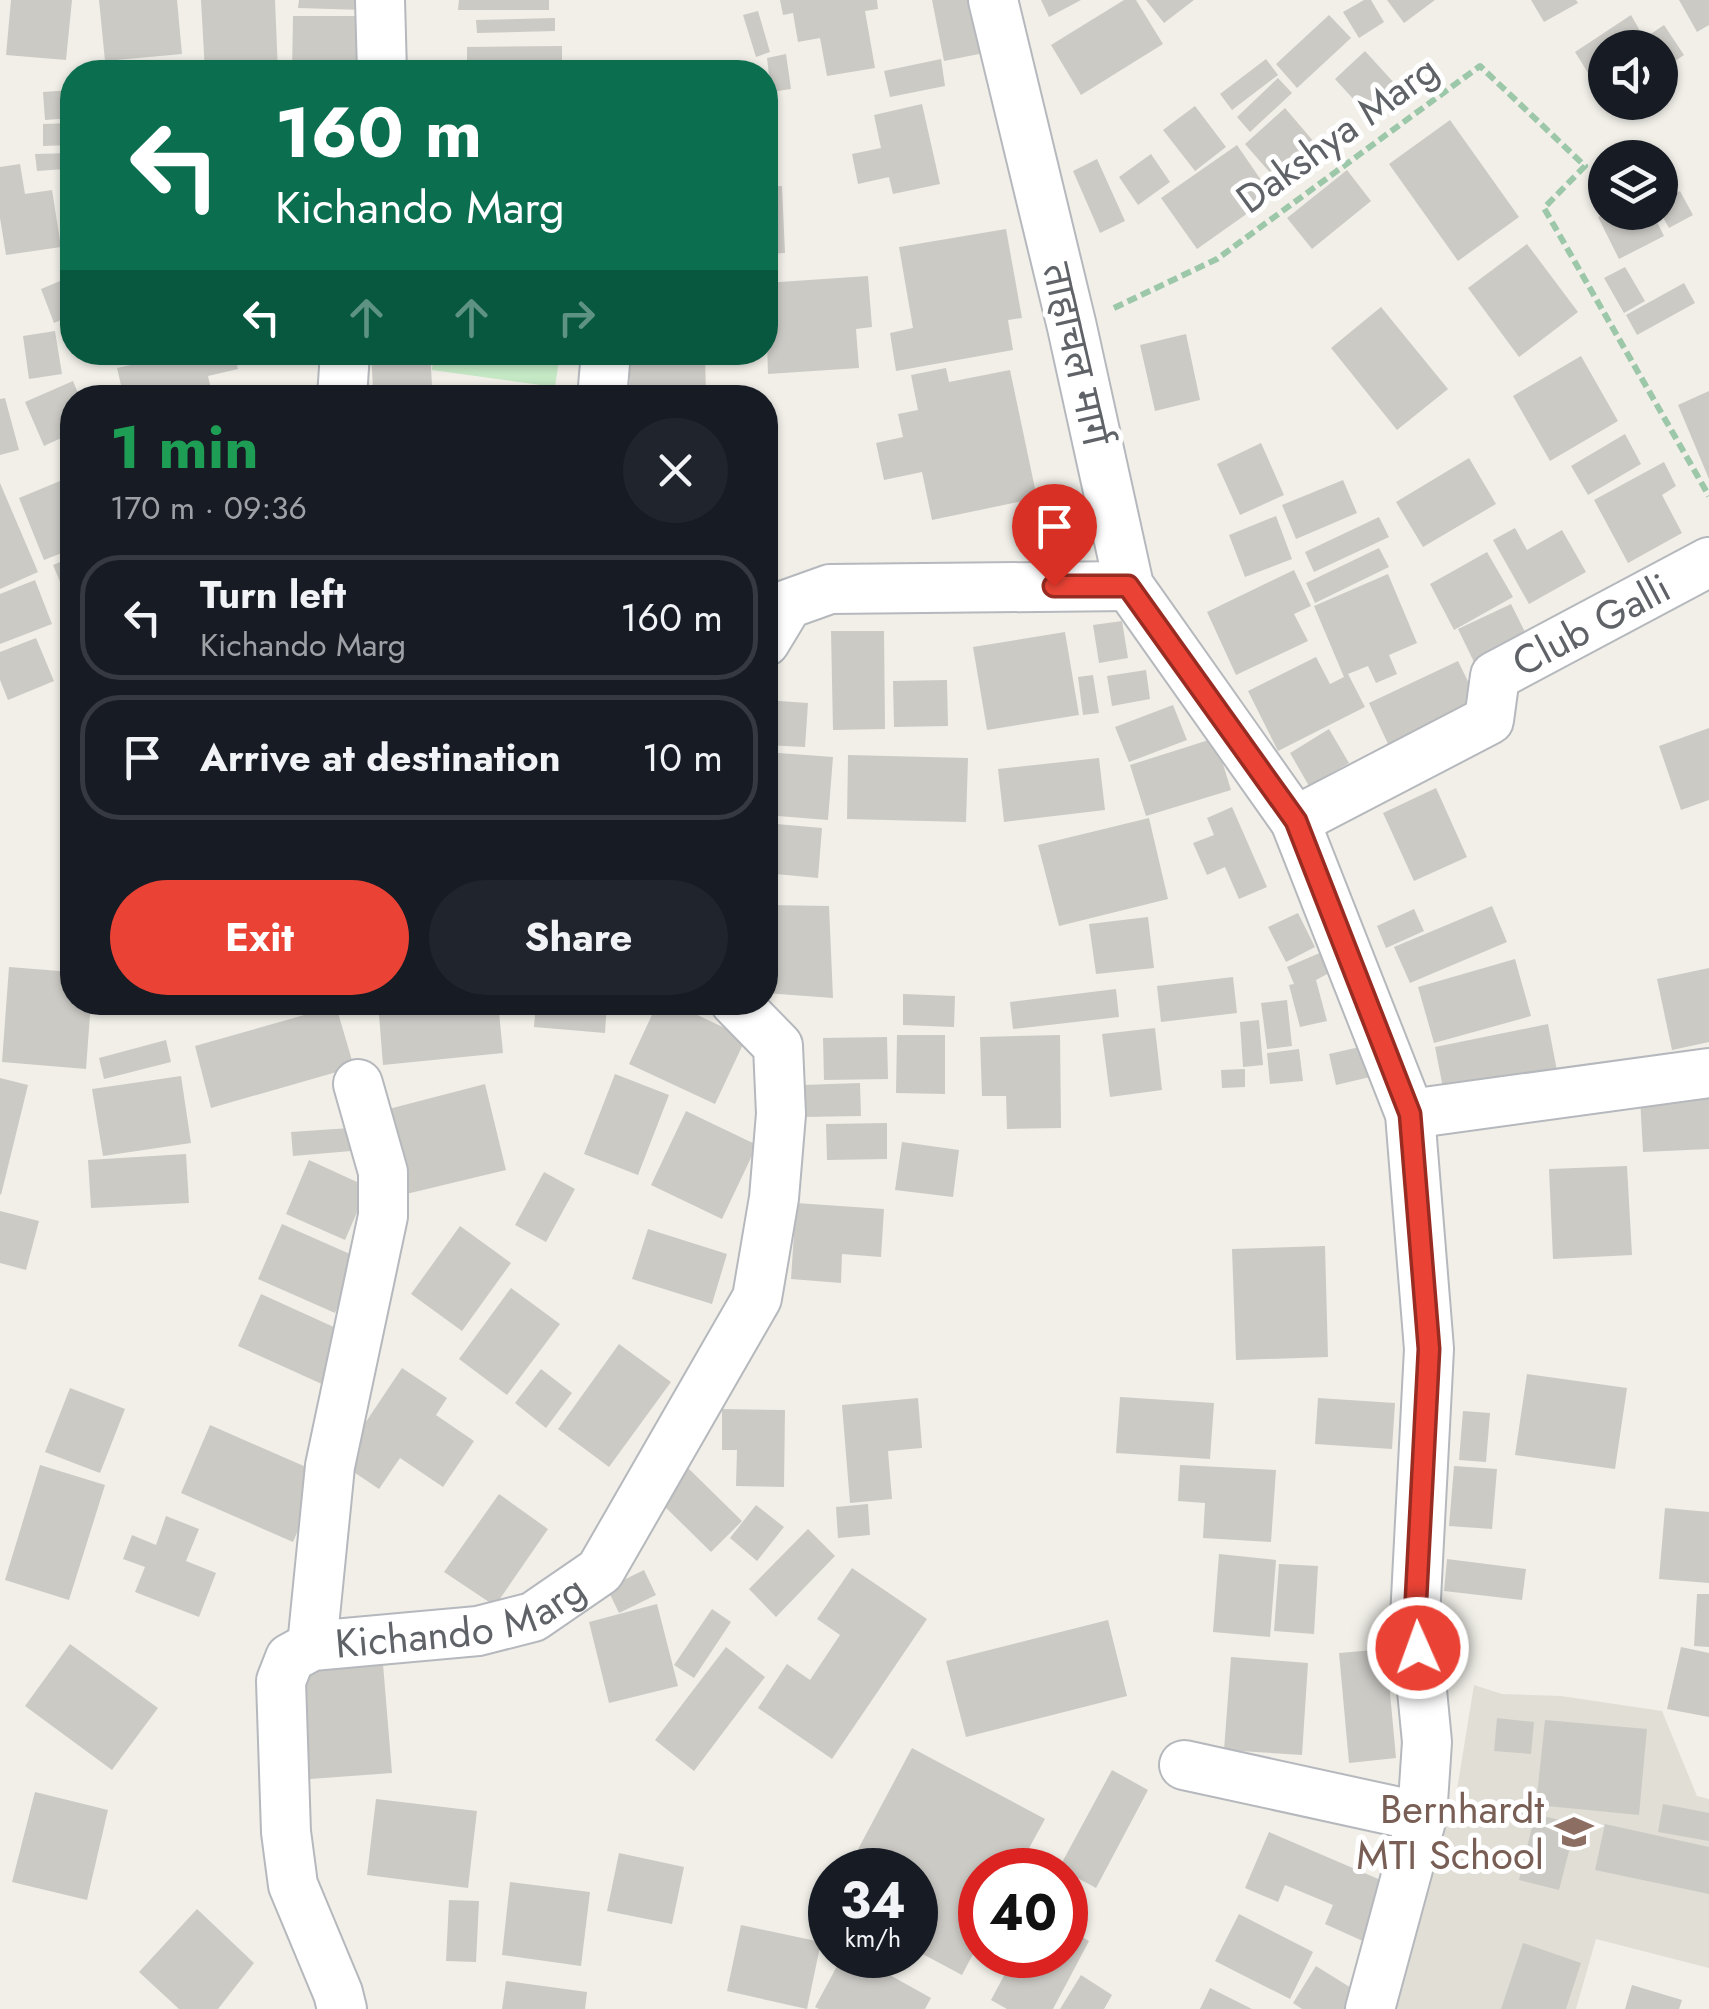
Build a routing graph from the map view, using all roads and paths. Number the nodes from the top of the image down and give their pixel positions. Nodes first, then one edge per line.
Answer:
1 (380, 0) edge
2 (994, 0) edge
3 (382, 60) edge
4 (1072, 328) junction
5 (1709, 496) edge
6 (1709, 562) edge
7 (1128, 586) junction
8 (778, 621) edge
9 (1296, 821) junction
10 (748, 1015) edge
11 (1709, 1073) edge
12 (358, 1084) dead end
13 (1410, 1114) junction
14 (312, 1646) junction
15 (1184, 1765) dead end
16 (1422, 1817) junction
17 (342, 2009) edge
18 (1370, 2009) edge

1 - 3 street
2 - 4 street, ताहाचल मार्ग
4 - 5 path, Dakshya Marg
4 - 7 street, ताहाचल मार्ग
6 - 9 street, Club Galli
7 - 8 street
7 - 9 street, ताहाचल मार्ग
9 - 13 street, ताहाचल मार्ग
10 - 14 street, Kichando Marg
11 - 13 street
12 - 14 street
13 - 16 street, ताहाचल मार्ग
14 - 17 street, Kichando Marg
15 - 16 street
16 - 18 street, ताहाचल मार्ग

